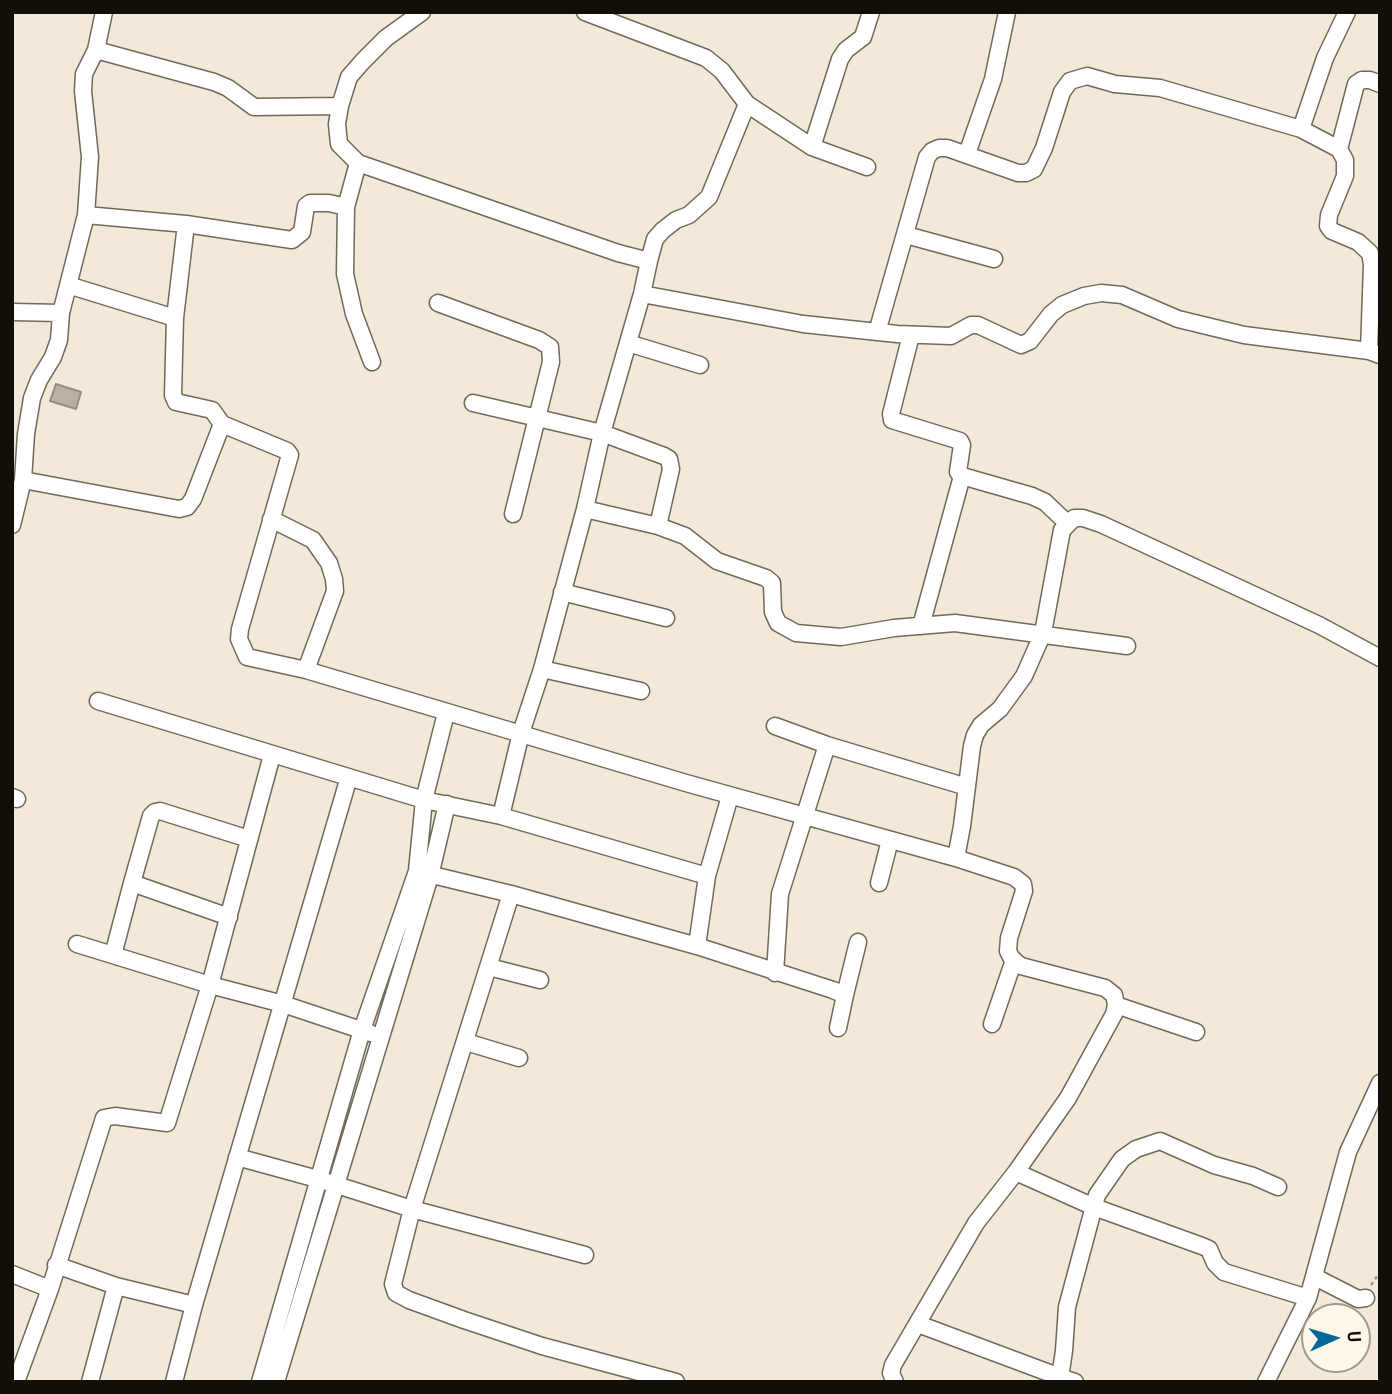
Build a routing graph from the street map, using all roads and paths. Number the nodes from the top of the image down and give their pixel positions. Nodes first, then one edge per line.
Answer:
1 (104, 12) edge
2 (422, 12) edge
3 (585, 12) edge
4 (871, 12) edge
5 (1007, 12) edge
6 (1348, 12) edge
7 (96, 50) junction
8 (1380, 83) edge
9 (747, 104) junction
10 (340, 106) junction
11 (1301, 129) junction
12 (812, 147) junction
13 (1339, 149) junction
14 (967, 154) junction
15 (358, 163) junction
16 (867, 167) dead end
17 (346, 207) junction
18 (86, 215) junction
19 (186, 224) junction
20 (906, 235) junction
21 (994, 259) dead end
22 (649, 261) junction
23 (68, 285) junction
24 (642, 294) junction
25 (438, 303) dead end
26 (12, 312) edge
27 (61, 313) junction
28 (174, 318) junction
29 (877, 332) junction
30 (911, 335) junction
31 (628, 343) junction
32 (1374, 353) edge
33 (372, 362) dead end
34 (700, 365) dead end
35 (472, 403) dead end
36 (536, 418) junction
37 (222, 424) junction
38 (602, 433) junction
39 (962, 476) junction
40 (23, 480) junction
41 (585, 509) junction
42 (513, 514) dead end
43 (271, 519) junction
44 (1067, 523) junction
45 (12, 525) edge
46 (658, 526) junction
47 (562, 592) junction
48 (666, 618) dead end
49 (920, 626) junction
50 (1043, 633) junction
51 (1127, 646) dead end
52 (1380, 658) edge
53 (541, 668) junction
54 (306, 670) junction
55 (641, 691) dead end
56 (99, 701) dead end
57 (446, 713) junction
58 (775, 726) dead end
59 (522, 733) junction
60 (827, 745) junction
61 (272, 755) junction
62 (349, 777) junction
63 (967, 787) junction
64 (730, 796) junction
65 (424, 800) junction
66 (447, 804) junction
67 (501, 816) junction
68 (804, 817) junction
69 (250, 839) junction
70 (890, 840) junction
71 (956, 858) junction
72 (424, 873) junction
73 (707, 876) junction
74 (132, 883) junction
75 (878, 883) dead end
76 (512, 894) junction
77 (229, 917) junction
78 (858, 942) dead end
79 (78, 944) dead end
80 (697, 946) junction
81 (113, 955) junction
82 (1014, 960) junction
83 (489, 967) junction
84 (775, 973) junction
85 (540, 981) dead end
86 (209, 985) junction
87 (845, 995) junction
88 (284, 1004) junction
89 (1116, 1005) junction
90 (992, 1024) dead end
91 (838, 1028) dead end
92 (362, 1030) junction
93 (1196, 1032) dead end
94 (382, 1037) junction
95 (467, 1042) junction
96 (519, 1058) dead end
97 (1380, 1083) edge
98 (237, 1157) junction
99 (1016, 1172) junction
100 (328, 1182) junction
101 (1278, 1187) dead end
102 (1094, 1207) junction
103 (412, 1209) junction
104 (585, 1255) dead end
105 (56, 1265) junction
106 (12, 1274) edge
107 (1315, 1277) junction
108 (116, 1286) junction
109 (50, 1289) junction
110 (1308, 1298) junction
111 (1366, 1298) dead end
112 (194, 1305) junction
113 (918, 1324) junction
114 (1067, 1379) edge
115 (268, 1380) edge
116 (16, 1382) edge
117 (90, 1382) edge
118 (174, 1382) edge
119 (676, 1382) edge
120 (895, 1382) edge
121 (1266, 1382) edge

1 - 7 street
2 - 10 street
3 - 9 street
4 - 12 street
5 - 14 street
6 - 11 street
7 - 10 street
7 - 18 street
8 - 13 street
9 - 12 street
9 - 22 street
10 - 15 street
11 - 13 street
11 - 14 street
12 - 16 street
13 - 32 street
14 - 20 street
15 - 17 street
15 - 22 street
17 - 19 street
17 - 33 street
18 - 19 street
18 - 23 street
19 - 28 street
20 - 21 street
20 - 29 street
22 - 24 street
23 - 27 street
23 - 28 street
24 - 29 street
24 - 31 street
25 - 36 street
26 - 27 street
27 - 40 street
28 - 37 street
29 - 30 street
30 - 32 street
30 - 39 street
31 - 34 street
31 - 38 street
35 - 36 street
36 - 38 street
36 - 42 street
37 - 40 street
37 - 43 street
38 - 41 street
38 - 46 street
39 - 44 street
39 - 49 street
40 - 45 street
41 - 46 street
41 - 47 street
43 - 54 street
43 - 54 street
44 - 50 street
44 - 52 street
46 - 49 street
47 - 48 street
47 - 53 street
49 - 50 street
50 - 51 street
50 - 63 street
53 - 55 street
53 - 59 street
54 - 57 street
56 - 61 street
57 - 59 street
57 - 65 street
58 - 60 street
59 - 64 street
59 - 67 street
60 - 63 street
60 - 68 street
61 - 62 street
61 - 69 street
62 - 65 street
62 - 88 street
63 - 71 street
64 - 68 street
64 - 73 street
65 - 66 street
65 - 72 street
66 - 67 street
66 - 72 street
67 - 73 street
68 - 70 street
68 - 84 street
69 - 74 street
69 - 77 street
70 - 71 street
70 - 75 street
71 - 82 street
72 - 76 street
72 - 92 street
72 - 94 street
73 - 80 street
74 - 77 street
74 - 81 street
76 - 80 street
76 - 83 street
77 - 86 street
78 - 87 street
79 - 81 street
80 - 84 street
81 - 86 street
82 - 89 street
82 - 90 street
83 - 85 street
83 - 95 street
84 - 87 street
86 - 88 street
86 - 105 street
87 - 91 street
88 - 92 street
88 - 98 street
89 - 93 street
89 - 99 street
92 - 94 street
92 - 100 street
94 - 100 street
95 - 96 street
95 - 103 street
97 - 107 street
98 - 100 street
98 - 112 street
99 - 102 street
99 - 113 street
100 - 103 street
100 - 115 street
101 - 102 street
102 - 110 street
102 - 114 street
103 - 104 street
103 - 119 street
105 - 108 street
105 - 109 street
106 - 109 street
107 - 110 street
107 - 111 street
108 - 112 street
108 - 117 street
109 - 116 street
110 - 121 street
112 - 118 street
113 - 114 street
113 - 120 street

